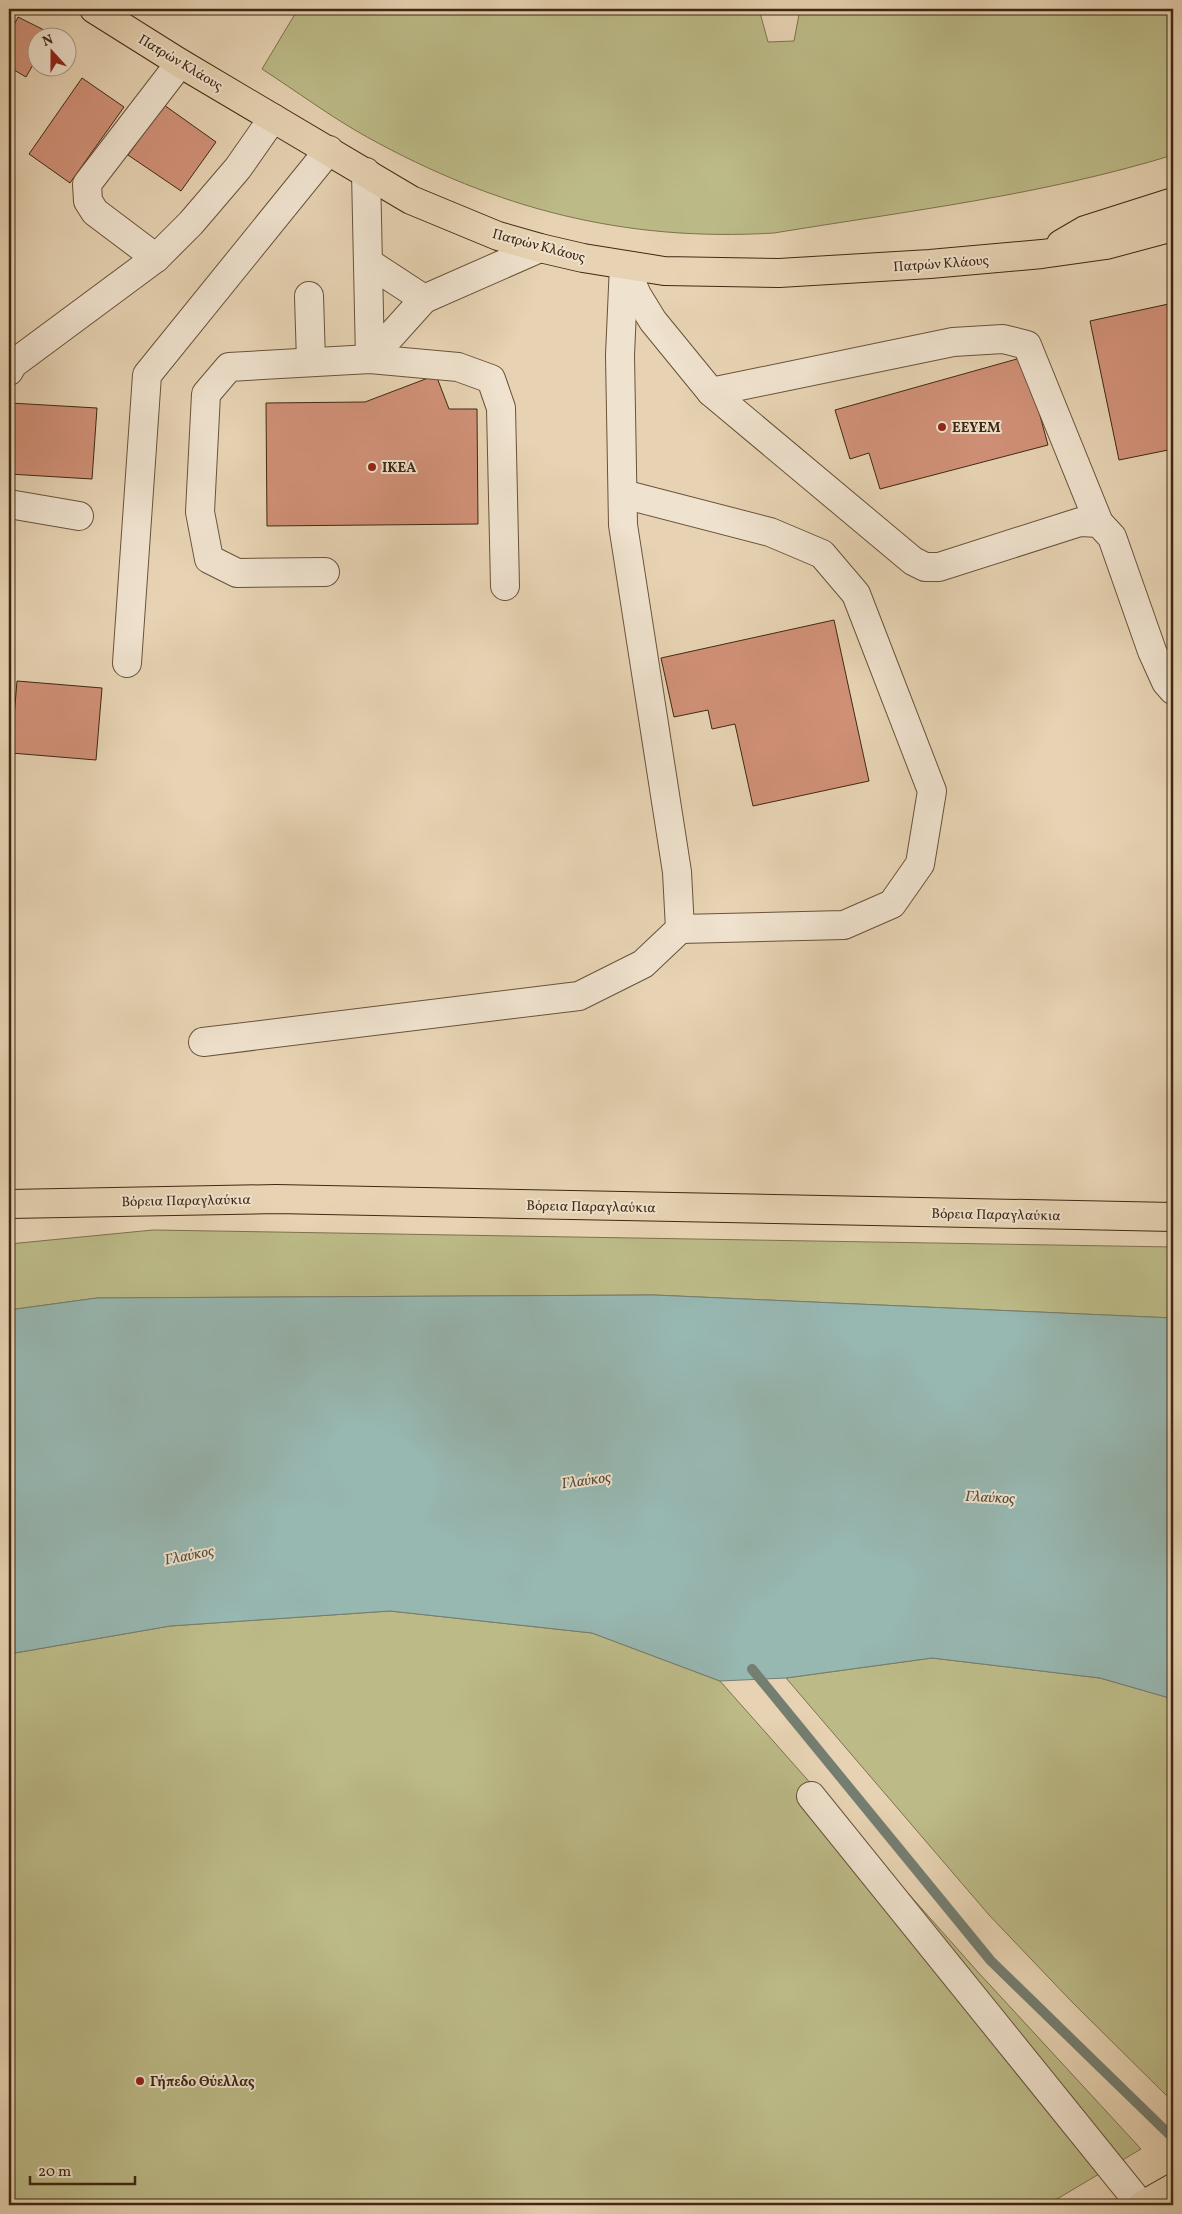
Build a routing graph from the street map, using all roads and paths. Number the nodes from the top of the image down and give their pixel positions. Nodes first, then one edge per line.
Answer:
1 (94, 9) edge
2 (180, 63) junction
3 (273, 118) junction
4 (329, 150) junction
5 (366, 172) junction
6 (1173, 202) edge
7 (1173, 227) edge
8 (540, 248) junction
9 (1042, 254) junction
10 (156, 258) junction
11 (369, 263) junction
12 (624, 265) junction
13 (309, 296) dead end
14 (424, 299) junction
15 (370, 359) junction
16 (311, 361) junction
17 (9, 370) edge
18 (711, 392) junction
19 (623, 494) junction
20 (9, 504) edge
21 (79, 516) dead end
22 (1099, 523) junction
23 (325, 572) dead end
24 (505, 586) dead end
25 (127, 663) dead end
26 (1173, 690) edge
27 (680, 929) junction
28 (204, 1042) dead end
29 (9, 1204) edge
30 (1173, 1217) edge
31 (811, 1796) dead end
32 (1173, 2188) edge
33 (1142, 2205) edge

1 - 2 main road, Πατρών Κλάους
2 - 3 main road, Πατρών Κλάους
2 - 10 street
3 - 4 main road, Πατρών Κλάους
3 - 10 street
4 - 5 main road, Πατρών Κλάους
4 - 25 street
5 - 8 main road, Πατρών Κλάους
5 - 11 street
6 - 9 main road
7 - 9 main road, Πατρών Κλάους
8 - 12 main road, Πατρών Κλάους
8 - 14 street
9 - 12 main road, Πατρών Κλάους
10 - 17 street
11 - 14 street
11 - 15 street
12 - 18 street
12 - 19 street
13 - 16 street
14 - 15 street
15 - 16 street
15 - 24 street
16 - 23 street
18 - 22 street
18 - 22 street
19 - 27 street
19 - 27 street
20 - 21 street
22 - 26 street
27 - 28 street
29 - 30 main road, Βόρεια Παραγλαύκια
31 - 33 street
32 - 33 main road

